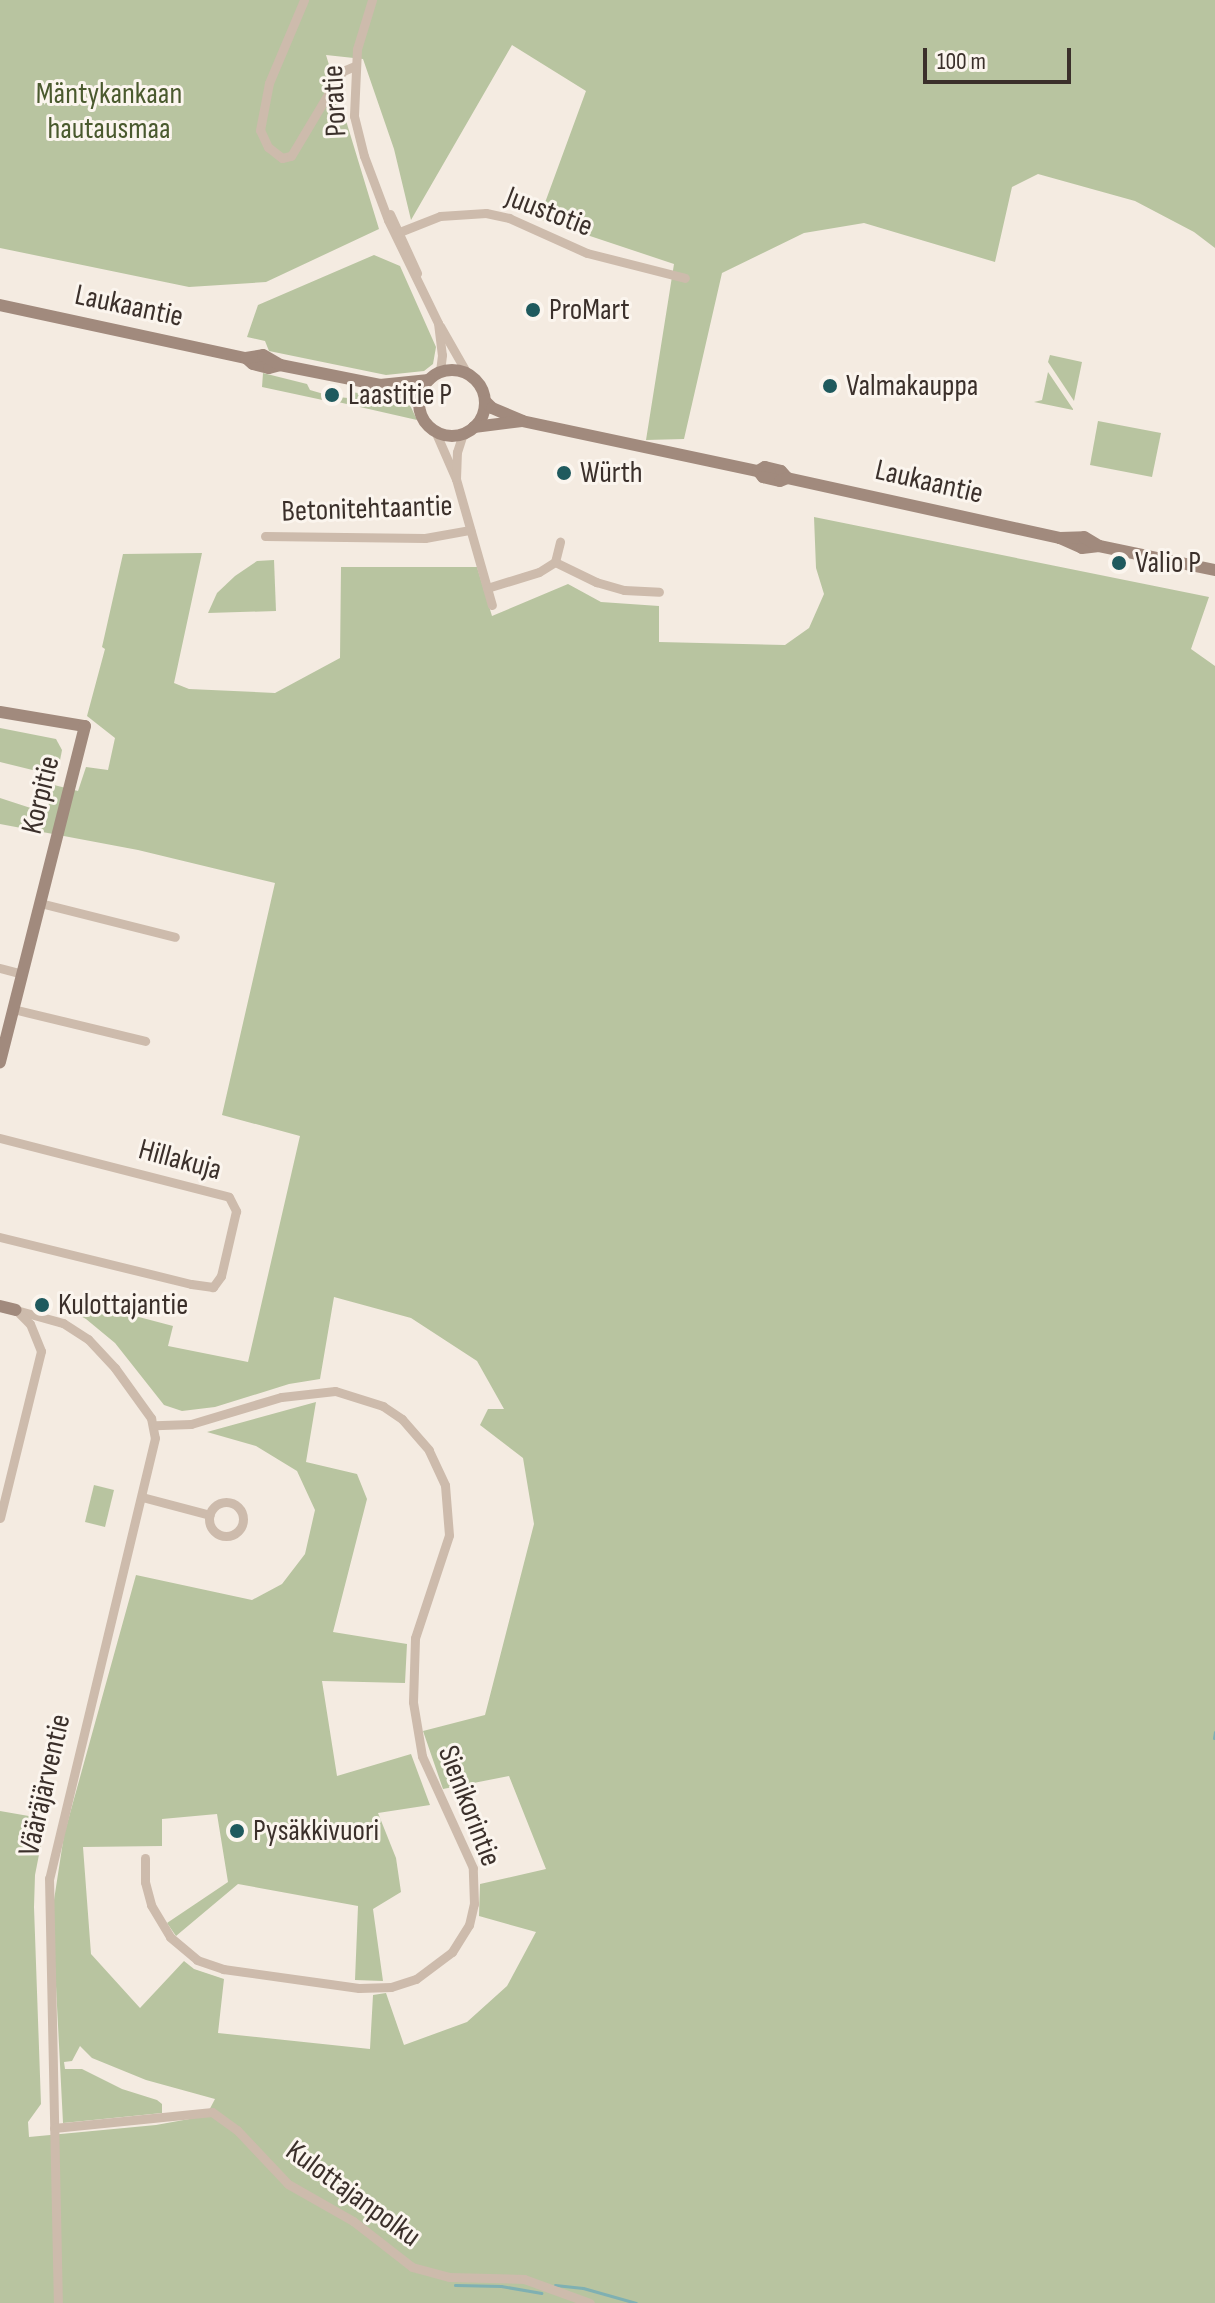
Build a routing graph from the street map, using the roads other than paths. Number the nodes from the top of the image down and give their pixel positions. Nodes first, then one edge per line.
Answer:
1 (304, 0) edge
2 (372, 0) edge
3 (355, 66) junction
4 (380, 198) junction
5 (399, 233) junction
6 (685, 278) dead end
7 (423, 290) junction
8 (0, 305) edge
9 (438, 323) junction
10 (440, 372) junction
11 (468, 375) junction
12 (429, 380) junction
13 (380, 385) junction
14 (485, 401) junction
15 (419, 403) junction
16 (522, 421) junction
17 (435, 431) junction
18 (468, 431) junction
19 (456, 479) junction
20 (470, 530) junction
21 (265, 536) dead end
22 (560, 542) dead end
23 (555, 562) junction
24 (1215, 570) edge
25 (487, 588) junction
26 (659, 592) dead end
27 (492, 605) dead end
28 (0, 712) edge
29 (40, 903) junction
30 (175, 937) dead end
31 (0, 968) edge
32 (22, 974) junction
33 (13, 1009) junction
34 (145, 1041) dead end
35 (0, 1062) edge
36 (0, 1138) edge
37 (0, 1237) edge
38 (0, 1306) edge
39 (16, 1310) junction
40 (155, 1425) junction
41 (142, 1497) junction
42 (210, 1515) dead end
43 (0, 1518) edge
44 (145, 1858) dead end
45 (54, 2128) junction
46 (58, 2303) edge
47 (590, 2303) edge

1 - 3 street
2 - 3 street, Poratie
3 - 4 street, Poratie
4 - 5 street, Poratie
4 - 7 street, Poratie
5 - 6 street, Juustotie
5 - 7 street, Poratie
7 - 9 street, Poratie
8 - 13 main road, Laukaantie
9 - 10 street, Poratie
9 - 11 street, Poratie
10 - 11 main road
10 - 12 main road
11 - 14 main road
12 - 13 main road, Laukaantie
12 - 15 main road
13 - 15 main road, Laukaantie
14 - 16 main road, Laukaantie
14 - 18 main road
15 - 17 main road
16 - 18 main road, Laukaantie
16 - 24 main road, Laukaantie
17 - 18 main road
17 - 19 street
18 - 19 street
19 - 20 street
20 - 21 street, Betonitehtaantie
20 - 25 street
22 - 23 street
23 - 25 street
23 - 26 street
25 - 27 street
28 - 29 main road, Korpitie
29 - 30 street
29 - 32 main road, Korpitie
31 - 32 street
32 - 33 main road, Korpitie
33 - 34 street
33 - 35 main road, Korpitie
36 - 37 street, Hillakuja
38 - 39 main road
39 - 40 street
39 - 43 street
40 - 41 street, Vääräjärventie
40 - 44 street, Sienikorintie
41 - 42 street
41 - 45 street, Vääräjärventie
45 - 46 street, Vääräjärventie
45 - 47 street, Kulottajanpolku

